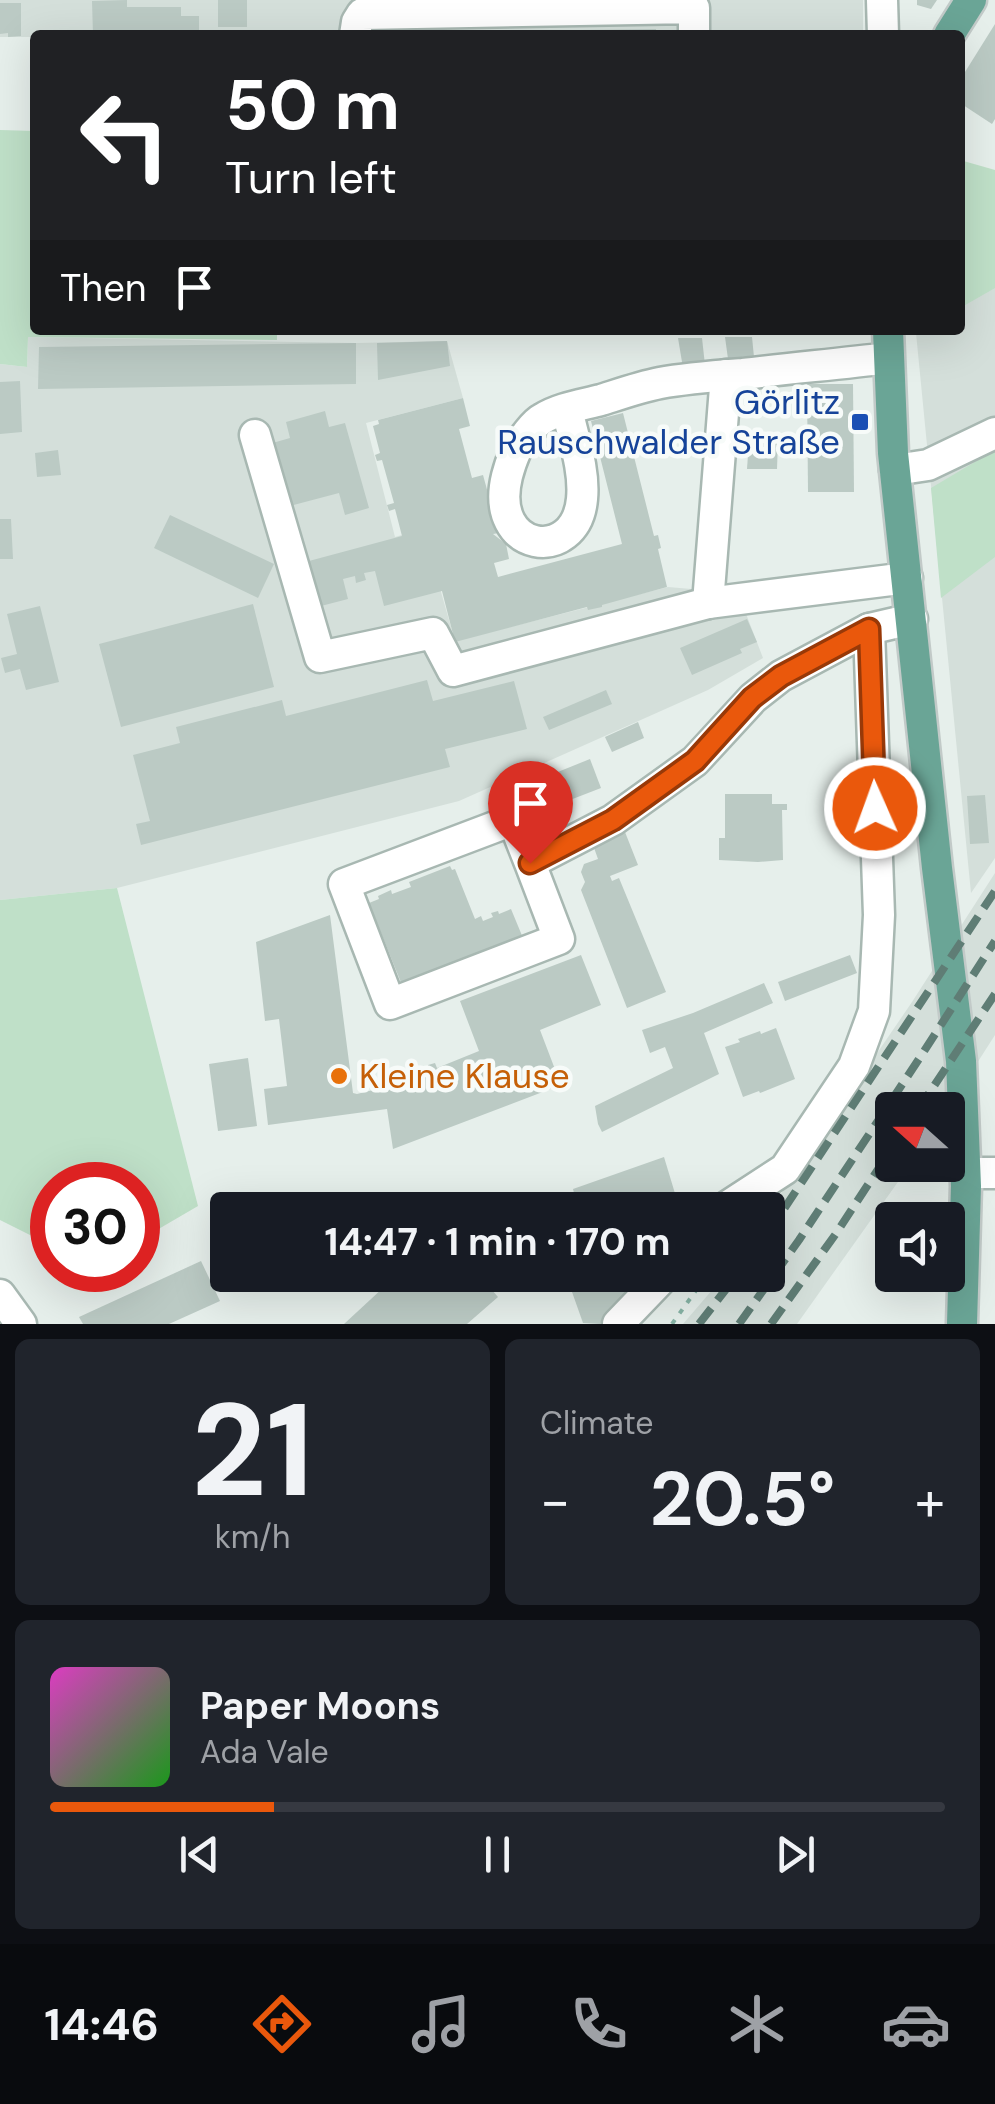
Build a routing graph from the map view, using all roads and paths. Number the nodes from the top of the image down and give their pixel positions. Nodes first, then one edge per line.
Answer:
1 (882, 0) edge
2 (971, 0) edge
3 (359, 24) edge
4 (694, 30) edge
5 (883, 30) edge
6 (952, 30) edge
7 (888, 344) edge
8 (726, 375) junction
9 (567, 409) dead end
10 (995, 432) edge
11 (255, 436) dead end
12 (895, 470) junction
13 (907, 578) junction
14 (708, 603) junction
15 (912, 619) junction
16 (869, 629) junction
17 (530, 863) junction
18 (980, 1173) edge
19 (750, 1192) edge
20 (649, 1292) edge
21 (695, 1292) edge
22 (0, 1295) edge
23 (21, 1324) edge
24 (618, 1324) edge
25 (672, 1324) edge
26 (962, 1324) edge

1 - 5 street
2 - 6 main road
3 - 4 street
7 - 8 street
7 - 12 main road
8 - 9 street
8 - 14 street
10 - 12 street
11 - 14 street
12 - 13 main road
13 - 14 street
13 - 15 main road
15 - 16 street
15 - 18 main road
16 - 17 street
16 - 19 street
17 - 17 street
18 - 26 main road
20 - 24 street
21 - 25 path
22 - 23 street

